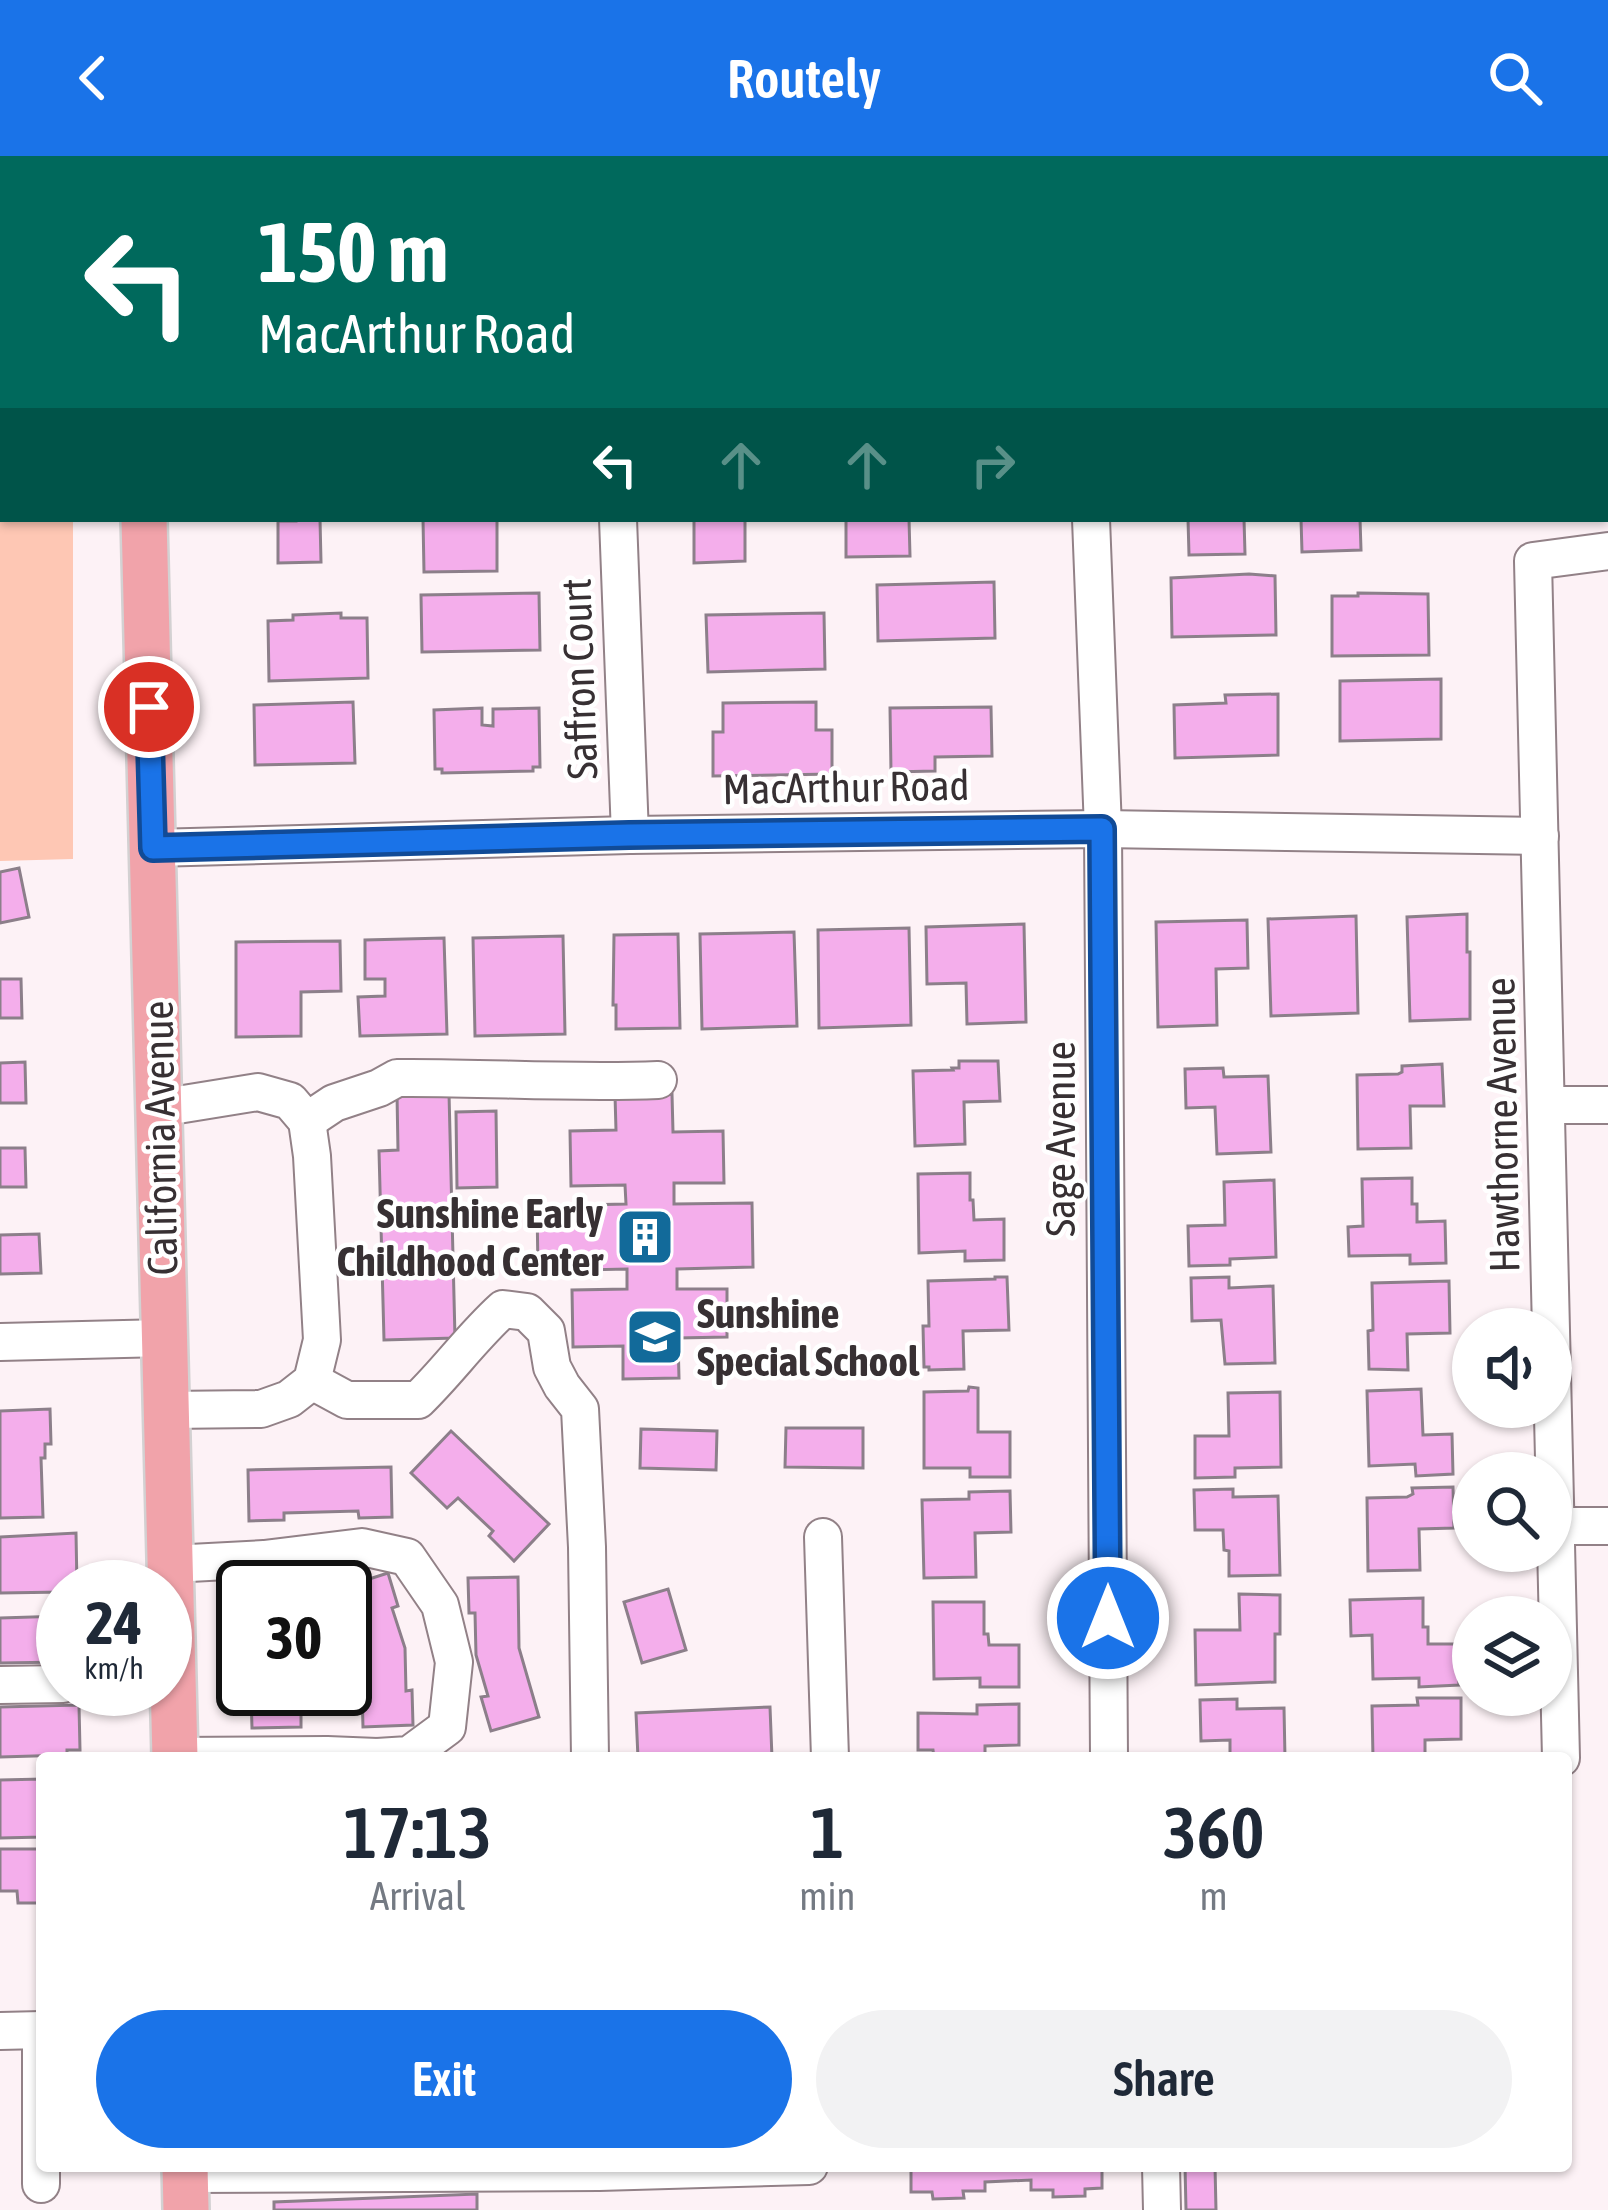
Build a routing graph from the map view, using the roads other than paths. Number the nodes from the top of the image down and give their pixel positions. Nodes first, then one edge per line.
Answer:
1 (144, 522) edge
2 (618, 522) edge
3 (1091, 522) edge
4 (1608, 551) edge
5 (1102, 829) junction
6 (629, 835) junction
7 (1540, 836) junction
8 (153, 848) junction
9 (658, 1080) dead end
10 (1547, 1105) junction
11 (1608, 1105) edge
12 (159, 1108) junction
13 (308, 1121) junction
14 (165, 1338) junction
15 (0, 1342) edge
16 (312, 1381) junction
17 (166, 1410) junction
18 (1554, 1452) edge
19 (1572, 1526) edge
20 (1608, 1526) edge
21 (823, 1538) dead end
22 (171, 1560) edge
23 (192, 1563) edge
24 (1556, 1572) edge
25 (0, 1684) edge
26 (36, 1684) edge
27 (172, 1716) edge
28 (175, 1752) edge
29 (414, 1752) edge
30 (590, 1752) edge
31 (830, 1752) edge
32 (1108, 1752) edge
33 (1561, 1752) edge
34 (36, 2030) edge
35 (0, 2031) edge
36 (41, 2172) edge
37 (565, 2172) edge
38 (1161, 2172) edge
39 (186, 2183) edge
40 (41, 2184) dead end
41 (1162, 2210) edge

1 - 8 main road, California Avenue
2 - 6 street, Saffron Court
3 - 5 street, Sage Avenue
4 - 7 street, Hawthorne Avenue
5 - 6 street, MacArthur Road
5 - 7 street, MacArthur Road
5 - 32 street, Sage Avenue
6 - 8 street, MacArthur Road
7 - 10 street, Hawthorne Avenue
8 - 12 main road, California Avenue
9 - 13 street
10 - 11 street
10 - 18 street, Hawthorne Avenue
12 - 13 street
12 - 14 main road, California Avenue
13 - 16 street
14 - 15 street
14 - 17 main road, California Avenue
16 - 17 street
16 - 30 street
17 - 22 main road, California Avenue
19 - 20 street
21 - 31 street
23 - 29 street
24 - 33 street, Hawthorne Avenue
25 - 26 street
27 - 28 main road, California Avenue
34 - 35 street
36 - 40 street
37 - 39 street
38 - 41 street

